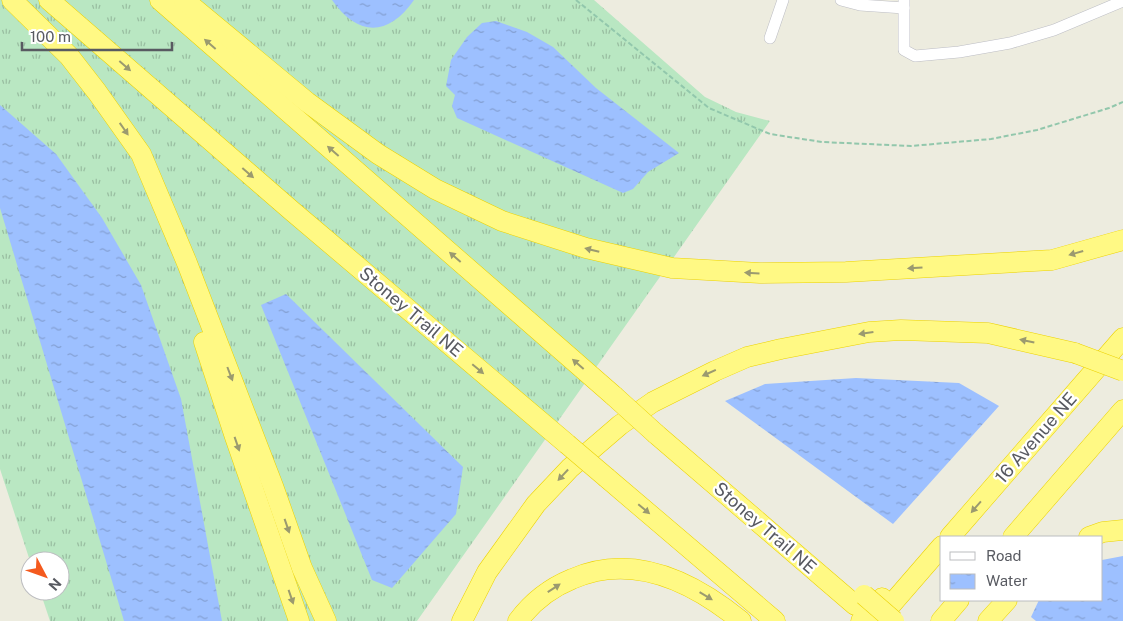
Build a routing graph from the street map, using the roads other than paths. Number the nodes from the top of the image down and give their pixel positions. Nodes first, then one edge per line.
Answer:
1 (12, 0) edge
2 (48, 0) edge
3 (160, 0) edge
4 (184, 0) edge
5 (783, 0) edge
6 (841, 0) edge
7 (1123, 1) edge
8 (904, 4) edge
9 (770, 38) dead end
10 (1123, 240) edge
11 (187, 263) junction
12 (1123, 338) edge
13 (1123, 371) edge
14 (1123, 410) edge
15 (1123, 530) edge
16 (951, 536) edge
17 (1014, 536) edge
18 (1092, 536) edge
19 (940, 548) edge
20 (914, 578) junction
21 (958, 601) edge
22 (1006, 601) edge
23 (860, 607) edge
24 (299, 621) edge
25 (326, 621) edge
26 (462, 621) edge
27 (518, 621) edge
28 (740, 621) edge
29 (776, 621) edge
30 (873, 621) edge
31 (877, 621) edge
32 (894, 621) edge
33 (941, 621) edge
34 (988, 621) edge

1 -> 11 highway
2 -> 29 highway, Stoney Trail NE, bridge
23 -> 3 highway, Stoney Trail NE, bridge
10 -> 4 highway
5 - 9 street
6 - 8 street
7 - 8 street
11 -> 24 highway
11 -> 25 highway
12 -> 16 highway, 16 Avenue NE
13 -> 26 highway, bridge
14 - 17 highway
15 - 18 highway
19 - 20 highway
20 - 23 highway
20 - 31 highway
21 - 33 highway
22 - 34 highway
23 - 30 highway, Stoney Trail NE
23 - 32 highway, bridge
27 -> 28 highway

